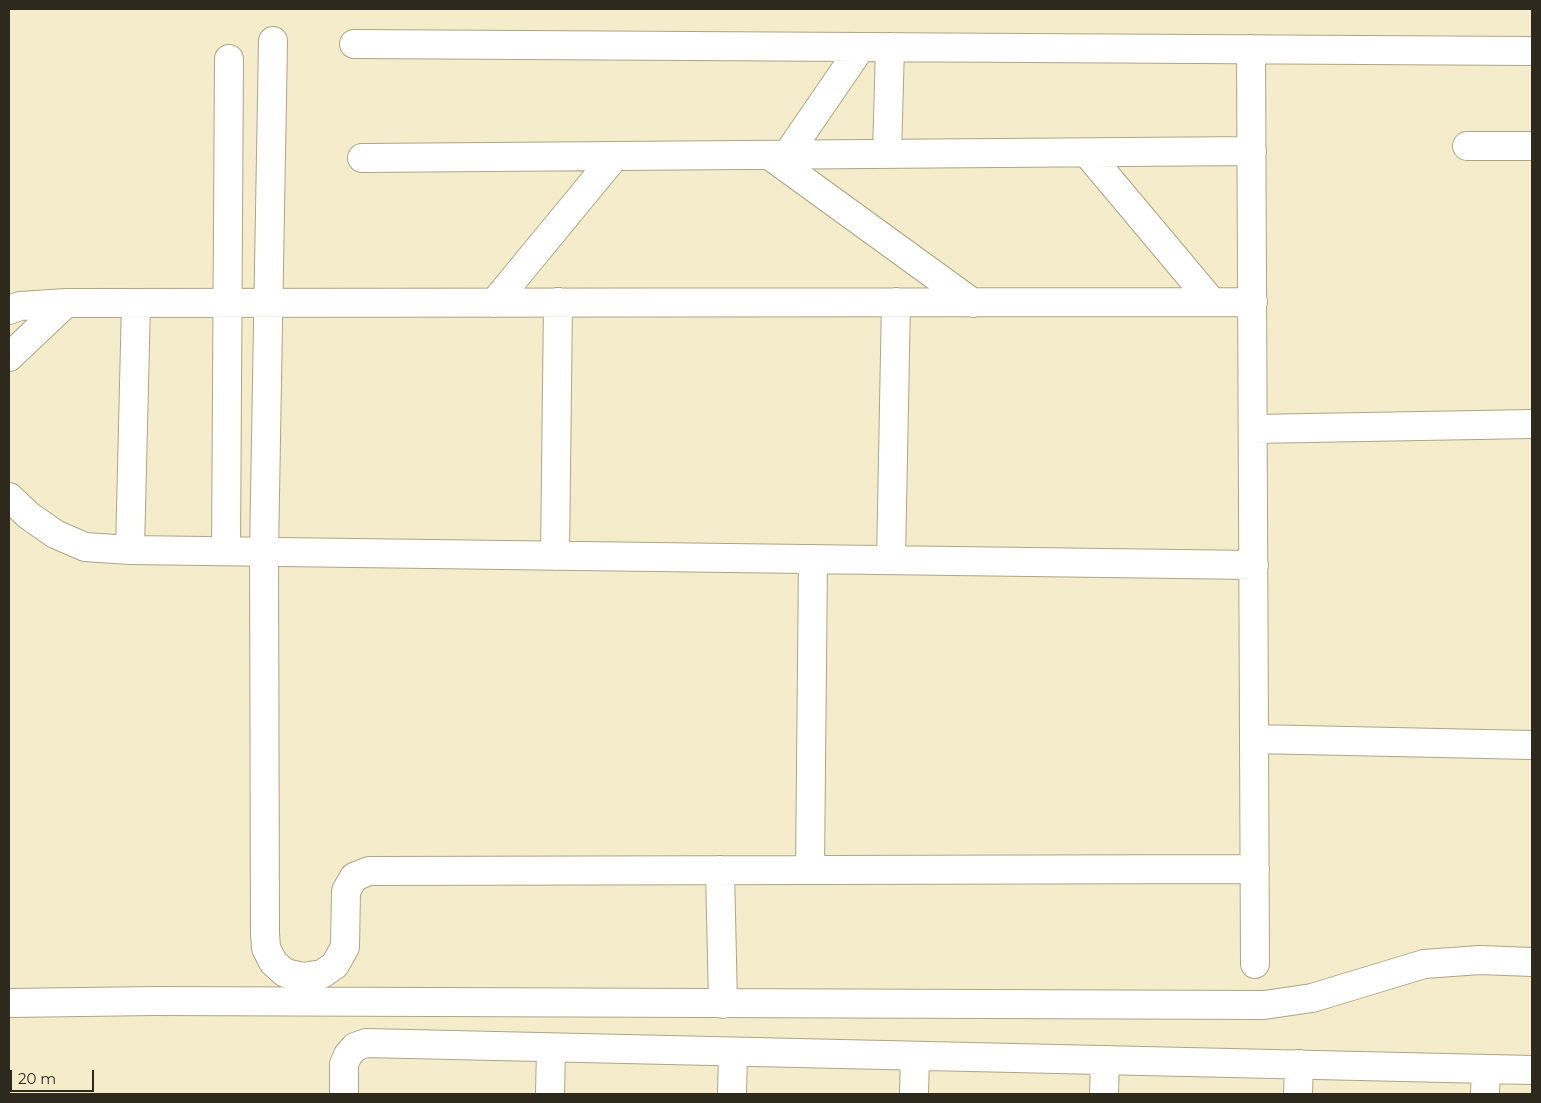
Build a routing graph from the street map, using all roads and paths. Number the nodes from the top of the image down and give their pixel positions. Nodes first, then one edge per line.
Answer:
1 (273, 41) dead end
2 (354, 44) dead end
3 (861, 47) junction
4 (890, 47) junction
5 (1251, 49) junction
6 (1532, 50) edge
7 (229, 59) dead end
8 (1467, 146) dead end
9 (1532, 146) edge
10 (1252, 151) junction
11 (1086, 153) junction
12 (887, 154) junction
13 (778, 155) junction
14 (615, 156) junction
15 (362, 158) dead end
16 (558, 302) junction
17 (896, 302) junction
18 (1212, 302) junction
19 (1253, 302) junction
20 (66, 303) junction
21 (136, 303) junction
22 (228, 303) junction
23 (268, 303) junction
24 (494, 303) junction
25 (973, 303) junction
26 (9, 310) edge
27 (9, 357) edge
28 (1532, 424) edge
29 (1253, 430) junction
30 (9, 497) edge
31 (130, 550) junction
32 (226, 551) junction
33 (264, 552) junction
34 (555, 556) junction
35 (813, 559) junction
36 (891, 560) junction
37 (1254, 565) junction
38 (1255, 739) junction
39 (1532, 745) edge
40 (1255, 869) junction
41 (720, 870) junction
42 (810, 870) junction
43 (1532, 962) edge
44 (1255, 964) dead end
45 (9, 1002) edge
46 (723, 1004) junction
47 (551, 1048) junction
48 (733, 1052) junction
49 (915, 1056) junction
50 (1105, 1060) junction
51 (1298, 1064) junction
52 (1532, 1070) edge
53 (1485, 1082) edge
54 (344, 1094) edge
55 (550, 1094) edge
56 (732, 1094) edge
57 (914, 1094) edge
58 (1104, 1094) edge
59 (1298, 1094) edge

1 - 23 street
2 - 3 street
3 - 4 street
3 - 13 street
4 - 5 street
4 - 12 street
5 - 6 street
5 - 10 street
7 - 22 street
8 - 9 street
10 - 11 street
10 - 19 street
11 - 12 street
11 - 18 street
12 - 13 street
13 - 14 street
13 - 25 street
14 - 15 street
14 - 24 street
16 - 17 street
16 - 24 street
16 - 34 street
17 - 25 street
17 - 36 street
18 - 19 street
18 - 25 street
19 - 29 street
20 - 21 street
20 - 26 street
20 - 27 street
21 - 22 street
21 - 31 street
22 - 23 street
22 - 32 street
23 - 24 street
23 - 33 street
28 - 29 street
29 - 37 street
30 - 31 street
31 - 32 street
32 - 33 street
33 - 34 street
33 - 41 street
34 - 35 street
35 - 36 street
35 - 42 street
36 - 37 street
37 - 38 street
38 - 39 street
38 - 40 street
40 - 42 street
40 - 44 street
41 - 42 street
41 - 46 street
43 - 46 street
45 - 46 street
47 - 48 street
47 - 54 street
47 - 55 street
48 - 49 street
48 - 56 street
49 - 50 street
49 - 57 street
50 - 51 street
50 - 58 street
51 - 53 street
51 - 59 street
52 - 53 street

